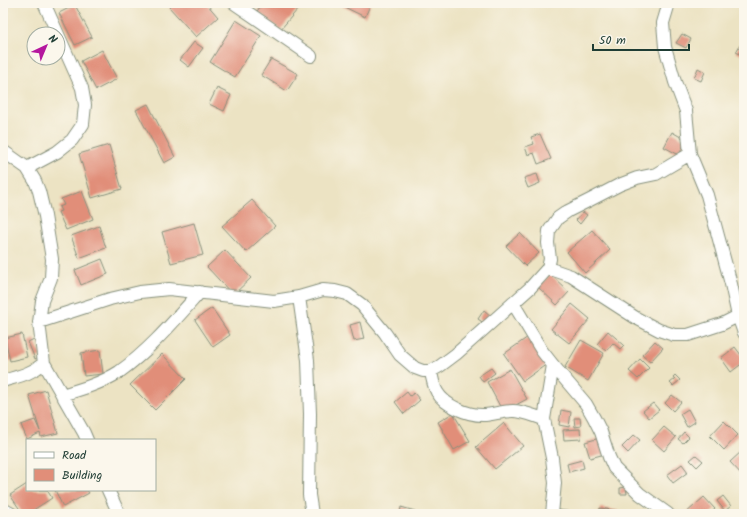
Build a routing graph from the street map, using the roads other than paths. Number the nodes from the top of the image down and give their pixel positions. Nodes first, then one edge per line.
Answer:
1 (44, 3) edge
2 (234, 3) edge
3 (669, 3) edge
4 (311, 56) dead end
5 (3, 151) edge
6 (690, 154) junction
7 (27, 168) junction
8 (548, 268) junction
9 (200, 292) junction
10 (299, 297) junction
11 (513, 303) junction
12 (738, 316) junction
13 (39, 322) junction
14 (744, 333) edge
15 (44, 363) junction
16 (552, 365) junction
17 (431, 371) junction
18 (3, 381) edge
19 (62, 395) junction
20 (544, 419) junction
21 (87, 439) edge
22 (108, 491) edge
23 (3, 509) edge
24 (12, 514) edge
25 (119, 514) edge
26 (312, 514) edge
27 (552, 514) edge
28 (668, 514) edge

1 - 7 street
2 - 4 street
3 - 6 street
5 - 7 street
6 - 8 street
6 - 12 street
7 - 13 street
8 - 11 street
8 - 12 street
9 - 10 street
9 - 13 street
9 - 19 street
10 - 17 street
10 - 26 street
11 - 16 street
11 - 17 street
12 - 14 street
13 - 15 street
15 - 18 street
15 - 19 street
16 - 20 street
16 - 28 street
17 - 20 street
19 - 21 street
20 - 27 street
22 - 25 street
23 - 24 street

